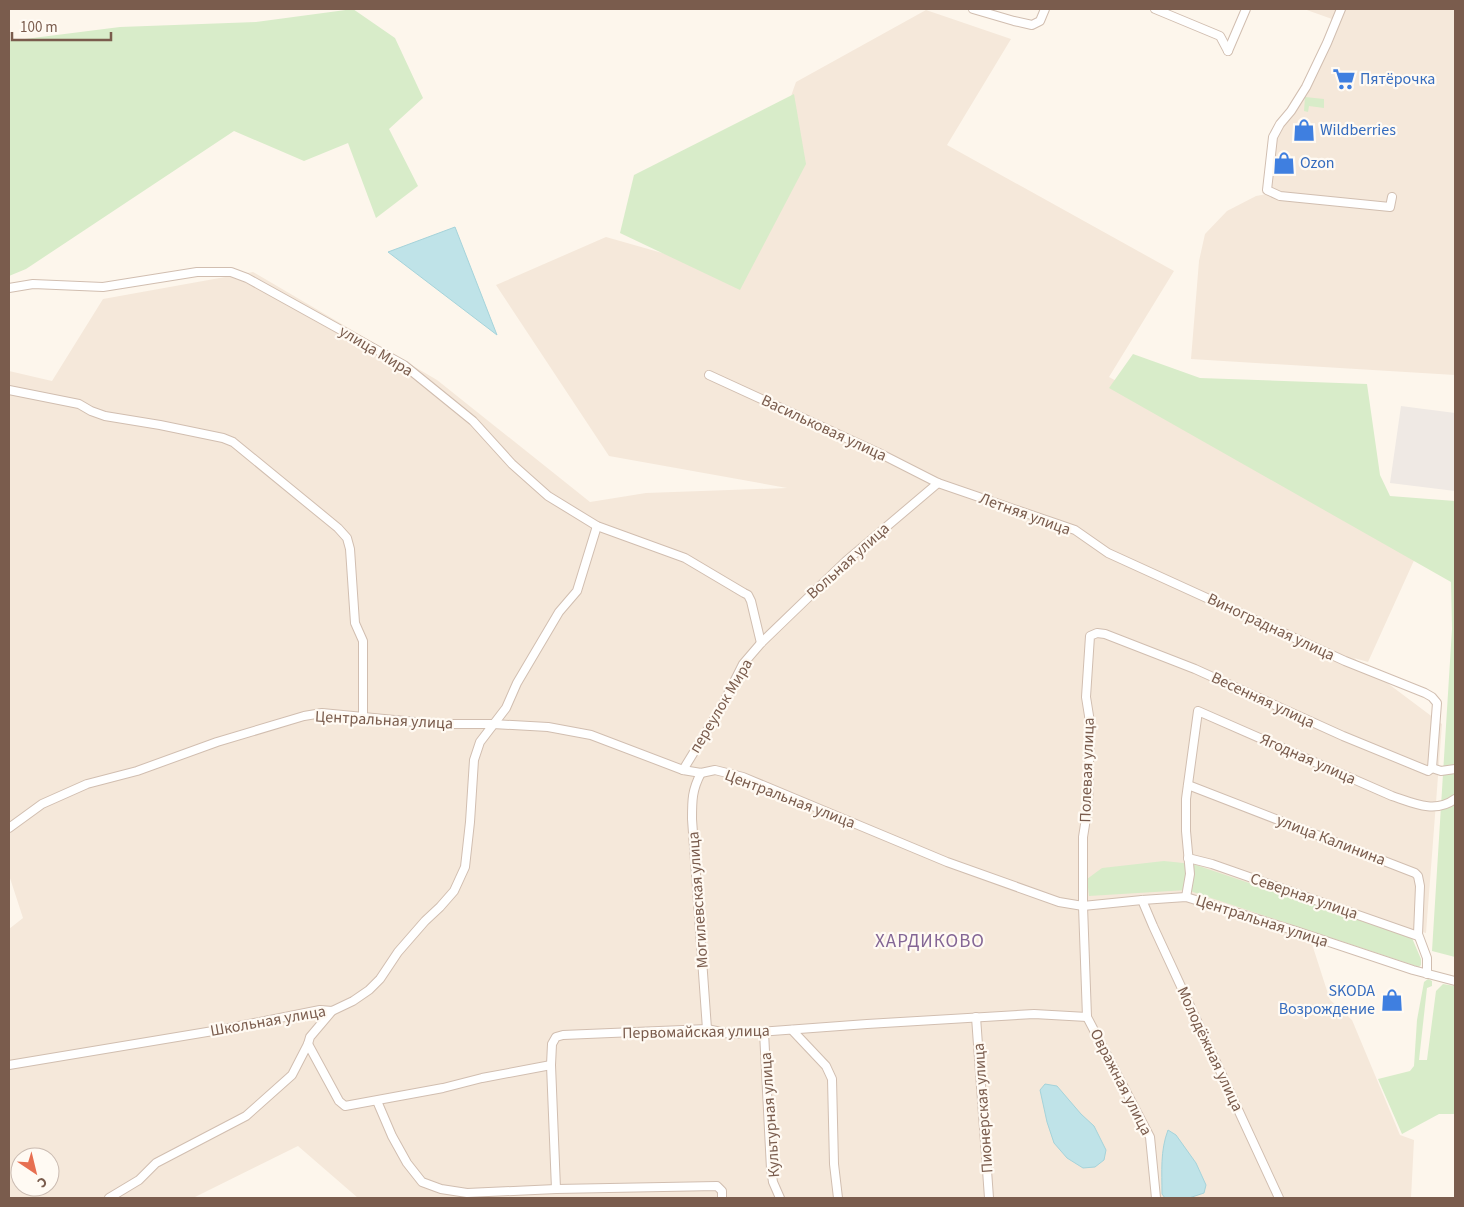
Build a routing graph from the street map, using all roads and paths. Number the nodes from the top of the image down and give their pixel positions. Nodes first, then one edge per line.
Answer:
1 (974, 9) edge
2 (1045, 9) edge
3 (1155, 9) edge
4 (1246, 9) edge
5 (1341, 9) edge
6 (1392, 197) dead end
7 (9, 288) edge
8 (709, 375) dead end
9 (9, 390) edge
10 (938, 483) junction
11 (598, 526) junction
12 (1108, 553) joint
13 (1092, 634) joint
14 (761, 643) junction
15 (364, 718) junction
16 (493, 724) junction
17 (1432, 768) junction
18 (1455, 769) edge
19 (683, 770) junction
20 (701, 773) junction
21 (1188, 785) junction
22 (1455, 799) edge
23 (9, 828) edge
24 (1188, 858) junction
25 (1186, 898) junction
26 (1142, 900) junction
27 (1083, 906) junction
28 (1418, 935) junction
29 (1427, 974) junction
30 (1455, 981) edge
31 (332, 1010) junction
32 (976, 1017) junction
33 (1088, 1017) junction
34 (708, 1029) junction
35 (792, 1030) junction
36 (764, 1032) junction
37 (308, 1044) junction
38 (9, 1065) edge
39 (551, 1065) junction
40 (377, 1101) junction
41 (556, 1188) junction
42 (467, 1196) edge
43 (109, 1198) edge
44 (722, 1198) edge
45 (780, 1198) edge
46 (838, 1198) edge
47 (989, 1198) edge
48 (1156, 1198) edge
49 (1279, 1198) edge

1 - 2 street
3 - 4 street
5 - 6 street
7 - 11 street, улица Мира
8 - 10 street, Васильковая улица
9 - 15 street
10 - 12 street, Летняя улица
10 - 14 street, Вольная улица
11 - 14 street, улица Мира
11 - 16 street, Школьная улица
12 - 17 street, Виноградная улица
13 - 17 street, Весенняя улица
13 - 27 street, Полевая улица
14 - 19 street, переулок Мира
15 - 16 street, Центральная улица
15 - 23 street, Центральная улица
16 - 19 street, Центральная улица
16 - 31 street, Школьная улица
17 - 18 street
19 - 20 street, Центральная улица
20 - 27 street, Центральная улица
20 - 34 street, Могилевская улица
21 - 22 street, Ягодная улица
21 - 24 street
21 - 28 street, улица Калинина
24 - 25 street
24 - 28 street, Северная улица
25 - 26 street, Центральная улица
25 - 29 street, Центральная улица
26 - 27 street, Центральная улица
26 - 49 street, Молодёжная улица
27 - 33 street, Овражная улица
28 - 29 street
29 - 30 street, Центральная улица
31 - 37 street
31 - 38 street, Школьная улица
32 - 33 street, Первомайская улица
32 - 35 street, Первомайская улица
32 - 47 street, Пионерская улица
33 - 48 street, Овражная улица
34 - 36 street, Первомайская улица
34 - 39 street, Первомайская улица
35 - 36 street, Первомайская улица
35 - 46 street
36 - 45 street, Культурная улица
37 - 40 street
37 - 43 street
39 - 40 street
39 - 41 street, Первомайская улица
40 - 42 street
41 - 42 street
41 - 44 street

